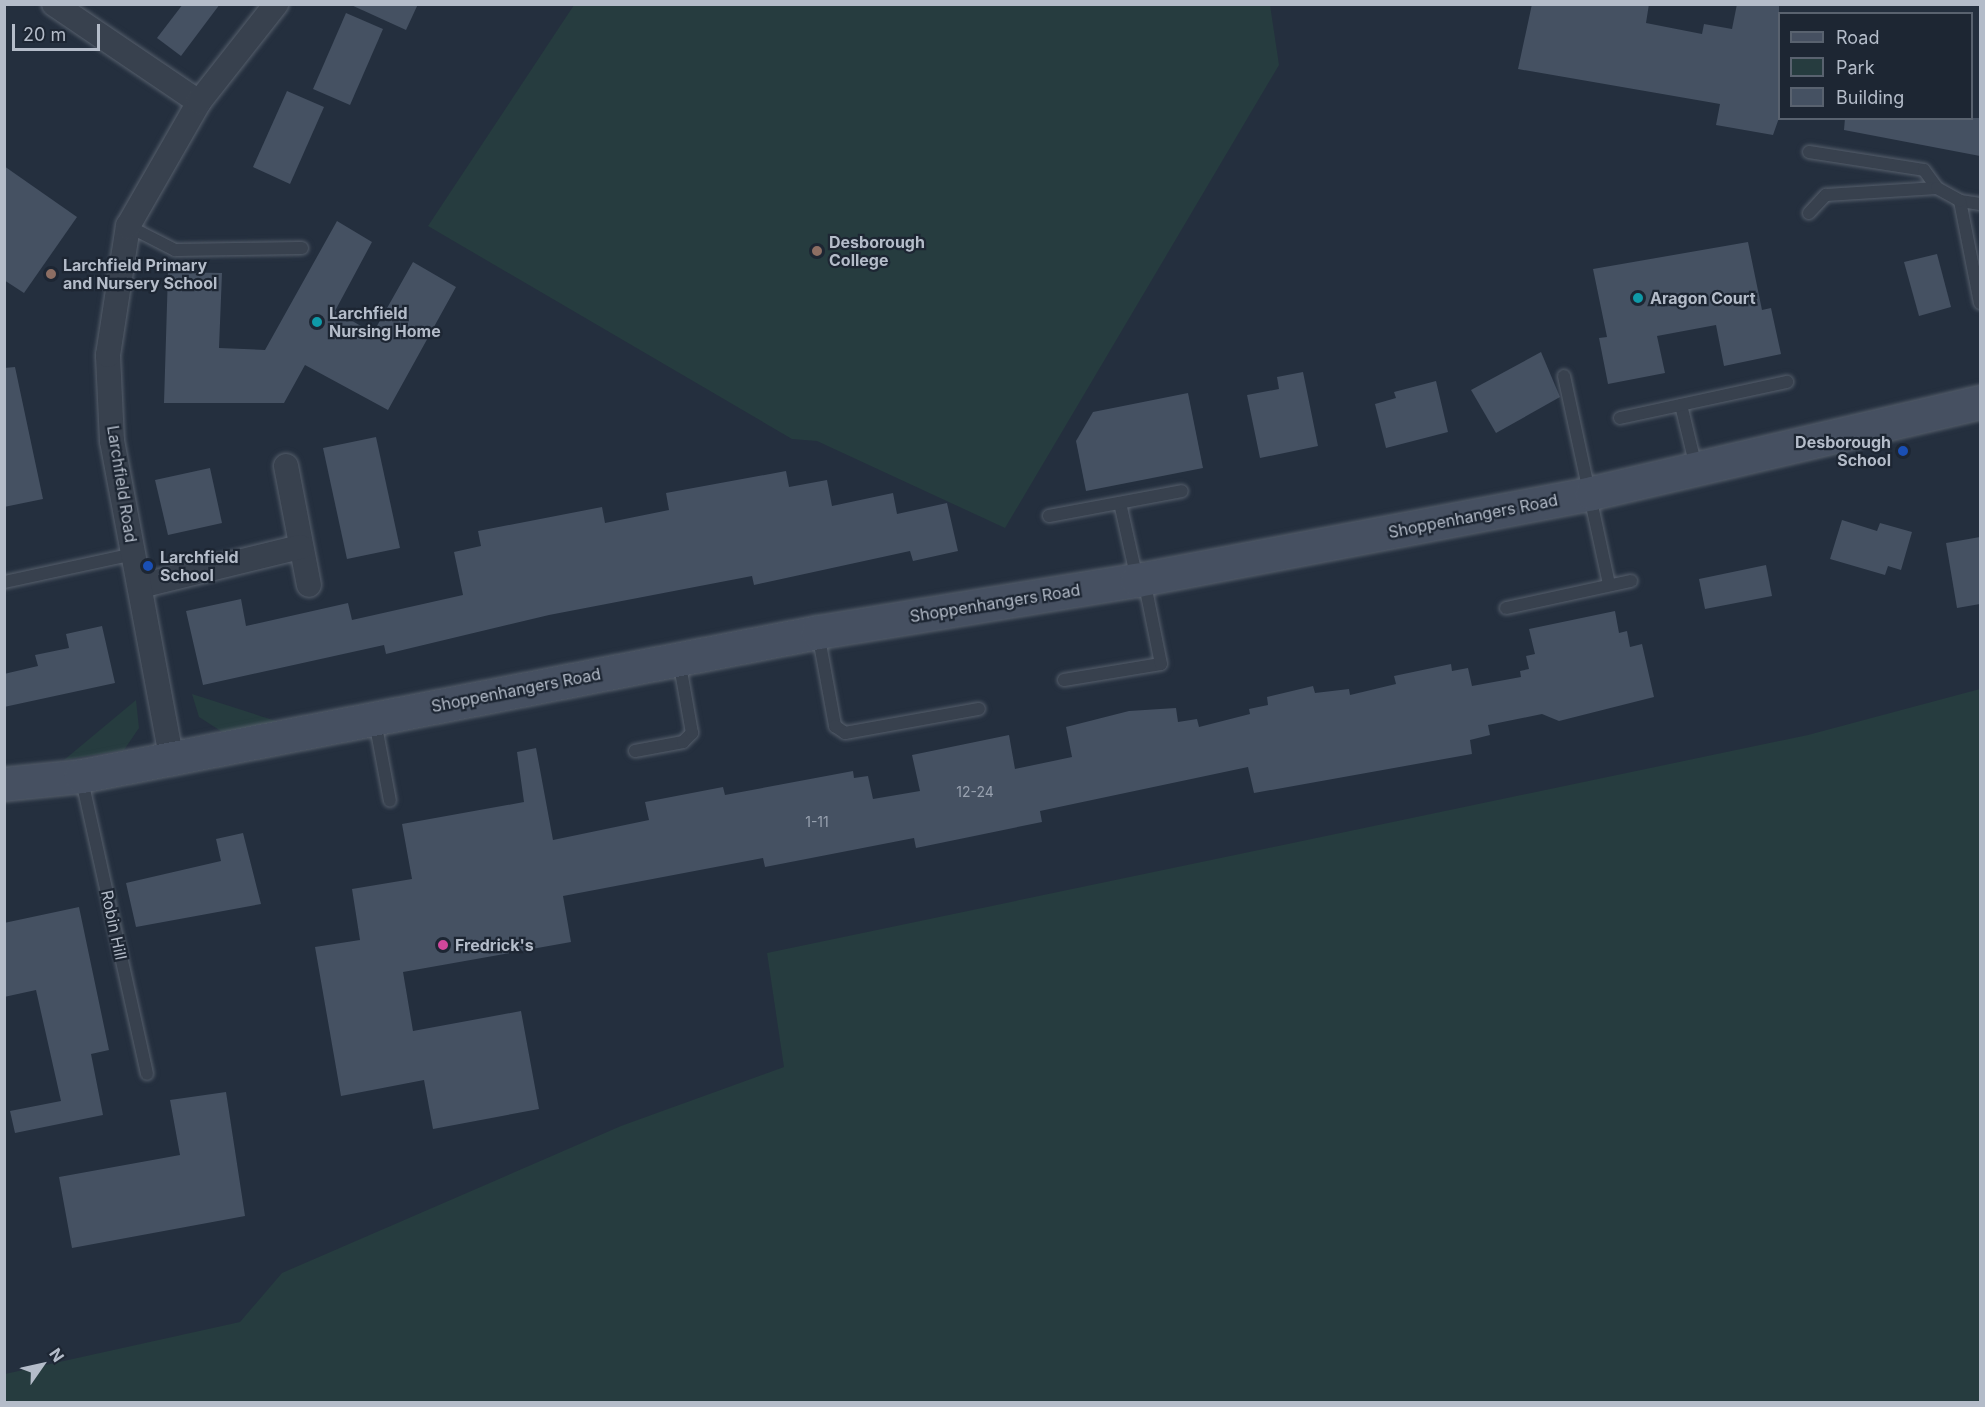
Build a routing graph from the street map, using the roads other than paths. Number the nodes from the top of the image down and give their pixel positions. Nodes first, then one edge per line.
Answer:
1 (54, 4) edge
2 (276, 4) edge
3 (199, 102) junction
4 (1809, 152) dead end
5 (1937, 188) junction
6 (1960, 201) junction
7 (1980, 204) edge
8 (1809, 213) dead end
9 (128, 226) junction
10 (302, 248) dead end
11 (1980, 303) edge
12 (1564, 376) dead end
13 (1787, 382) dead end
14 (1980, 402) edge
15 (1681, 405) junction
16 (1620, 418) dead end
17 (286, 466) dead end
18 (1696, 468) junction
19 (1182, 491) dead end
20 (1592, 493) junction
21 (1120, 503) junction
22 (1049, 516) dead end
23 (300, 547) junction
24 (133, 554) junction
25 (1140, 580) junction
26 (1631, 581) dead end
27 (4, 582) edge
28 (309, 585) dead end
29 (1609, 585) junction
30 (140, 586) junction
31 (1506, 608) dead end
32 (818, 632) junction
33 (679, 658) junction
34 (1064, 680) dead end
35 (979, 709) dead end
36 (374, 717) junction
37 (635, 751) dead end
38 (171, 756) junction
39 (81, 776) junction
40 (4, 784) edge
41 (390, 801) dead end
42 (147, 1074) dead end

1 - 3 street
2 - 3 street, Larchfield Road
3 - 9 street, Larchfield Road
4 - 5 lane
5 - 6 lane
5 - 8 lane
6 - 7 lane
6 - 11 lane
9 - 10 lane
9 - 24 street, Larchfield Road
12 - 20 lane
13 - 15 lane
14 - 18 street, Shoppenhangers Road
15 - 16 lane
15 - 18 lane
17 - 23 street
18 - 20 street, Shoppenhangers Road
19 - 21 lane
20 - 25 street, Shoppenhangers Road
20 - 29 lane
21 - 22 lane
21 - 25 lane
23 - 28 street
23 - 30 street
24 - 27 lane
24 - 30 street, Larchfield Road
25 - 32 street, Shoppenhangers Road
25 - 34 lane
26 - 29 lane
29 - 31 lane
30 - 38 street, Larchfield Road
32 - 33 street, Shoppenhangers Road
32 - 35 lane
33 - 36 street, Shoppenhangers Road
33 - 37 lane
36 - 38 street, Shoppenhangers Road
36 - 41 lane
38 - 39 street, Shoppenhangers Road
39 - 40 street, Shoppenhangers Road
39 - 42 lane, Robin Hill

